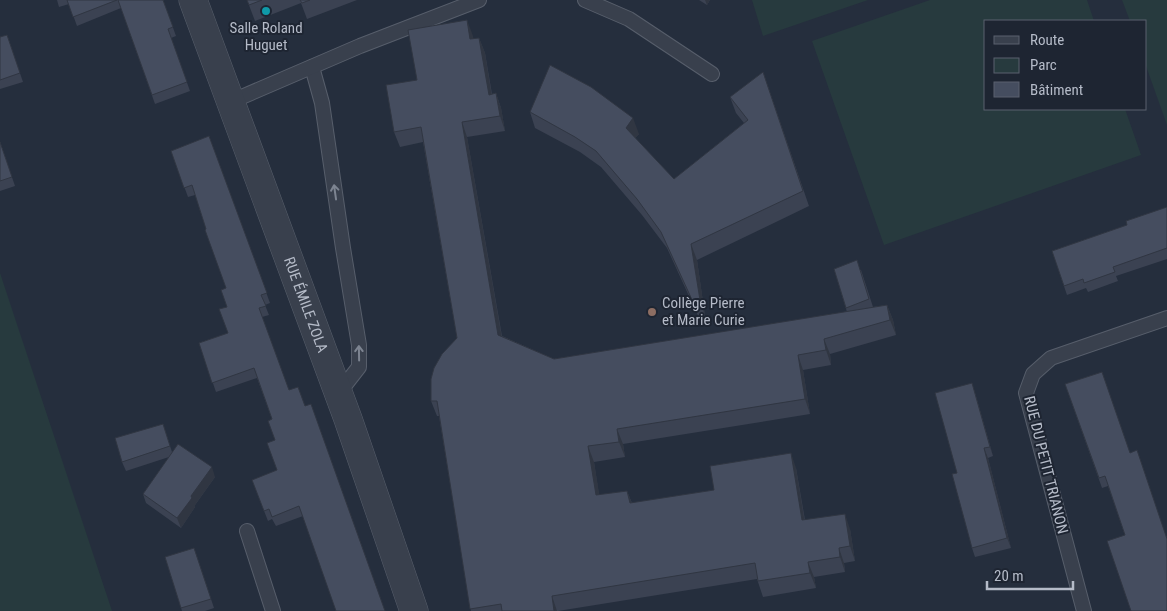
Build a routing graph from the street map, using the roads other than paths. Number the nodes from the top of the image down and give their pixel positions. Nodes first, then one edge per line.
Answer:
1 (193, 0) edge
2 (479, 0) edge
3 (585, 0) edge
4 (312, 67) junction
5 (712, 74) dead end
6 (230, 102) junction
7 (1167, 318) edge
8 (338, 394) junction
9 (247, 531) dead end
10 (273, 611) edge
11 (414, 611) edge
12 (1084, 611) edge

1 - 6 street, RUE ÉMILE ZOLA
2 - 4 lane
3 - 5 lane
4 - 6 lane
8 -> 4 lane
6 - 8 street, RUE ÉMILE ZOLA
7 - 12 lane, RUE DU PETIT TRIANON
8 - 11 street, RUE ÉMILE ZOLA
9 - 10 lane

